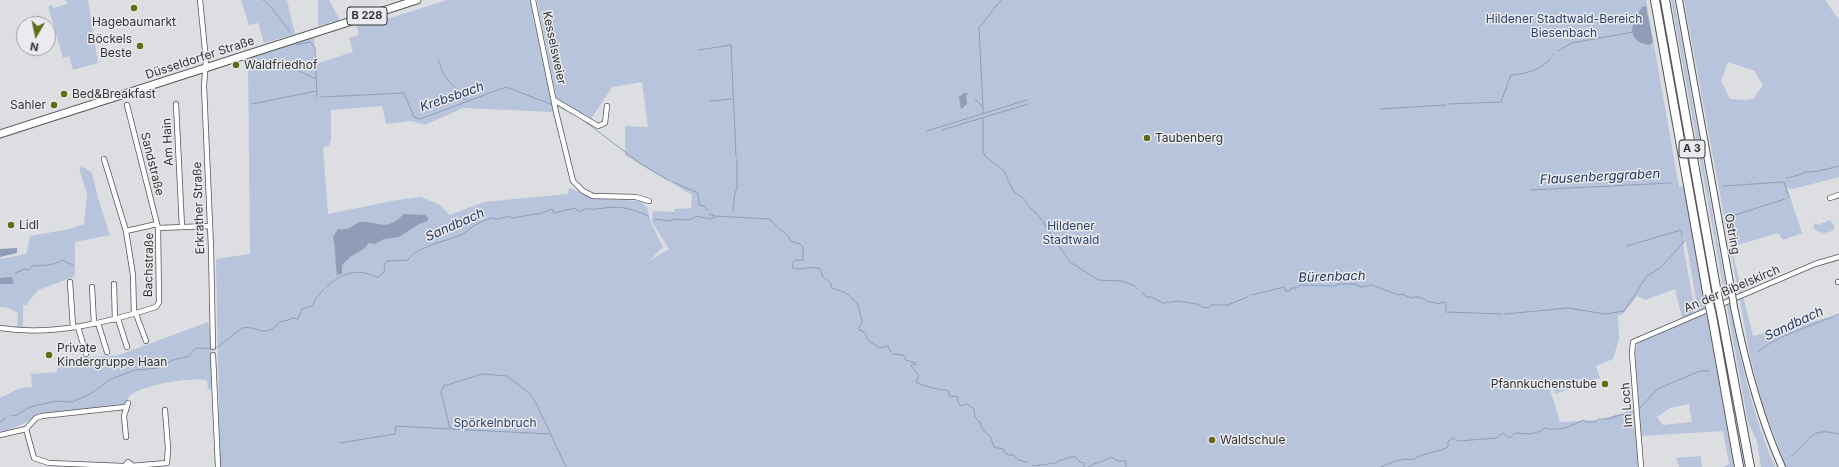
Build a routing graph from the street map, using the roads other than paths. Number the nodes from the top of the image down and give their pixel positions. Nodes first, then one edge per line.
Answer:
1 (200, 0) edge
2 (417, 0) edge
3 (533, 0) edge
4 (1655, 0) edge
5 (1665, 0) edge
6 (1679, 0) edge
7 (205, 68) junction
8 (554, 100) junction
9 (176, 104) dead end
10 (127, 105) dead end
11 (608, 106) dead end
12 (0, 134) edge
13 (104, 159) dead end
14 (1839, 195) edge
15 (1830, 198) dead end
16 (649, 201) dead end
17 (157, 226) junction
18 (210, 226) junction
19 (182, 227) junction
20 (126, 231) junction
21 (1839, 257) edge
22 (70, 282) dead end
23 (114, 284) dead end
24 (92, 287) dead end
25 (135, 314) junction
26 (116, 320) junction
27 (96, 324) junction
28 (76, 327) junction
29 (0, 328) edge
30 (146, 341) dead end
31 (1633, 342) joint
32 (213, 346) dead end
33 (127, 347) dead end
34 (107, 352) dead end
35 (86, 354) dead end
36 (213, 355) dead end
37 (165, 410) dead end
38 (26, 429) junction
39 (0, 435) edge
40 (126, 437) dead end
41 (169, 465) edge
42 (100, 466) edge
43 (127, 466) edge
44 (218, 467) edge
45 (1641, 467) edge
46 (1739, 467) edge
47 (1750, 467) edge
48 (1782, 467) edge

1 - 7 street, Erkrather Straße
2 - 7 main road, Düsseldorfer Straße / B 228
3 - 8 street, Kesselsweier
4 - 46 highway, A 3, bridge
5 - 47 highway, A 3, bridge
6 - 48 main road, Ostring, bridge
7 - 12 main road, Düsseldorfer Straße / B 228
7 - 18 street, Erkrather Straße
8 - 11 street, Kesselsweier
8 - 16 street, Kesselsweier
9 - 19 street, Am Hain
10 - 17 street, Sandstraße
13 - 20 street
14 - 15 street
17 - 19 street, Bachstraße
17 - 20 street
17 - 25 street, Bachstraße
18 - 19 street, Bachstraße
18 - 32 street, Erkrather Straße
20 - 25 street
21 - 31 street, An der Bibelskirch
22 - 28 street
23 - 26 street
24 - 27 street
25 - 26 street, Bachstraße
25 - 30 street, Bachstraße
26 - 27 street, Bachstraße
26 - 33 street
27 - 28 street, Bachstraße
27 - 34 street
28 - 29 street, Bachstraße
28 - 35 street
31 - 45 street, Im Loch
36 - 44 street
37 - 41 street
38 - 39 street
38 - 40 street
38 - 42 street
41 - 43 street
42 - 43 street

